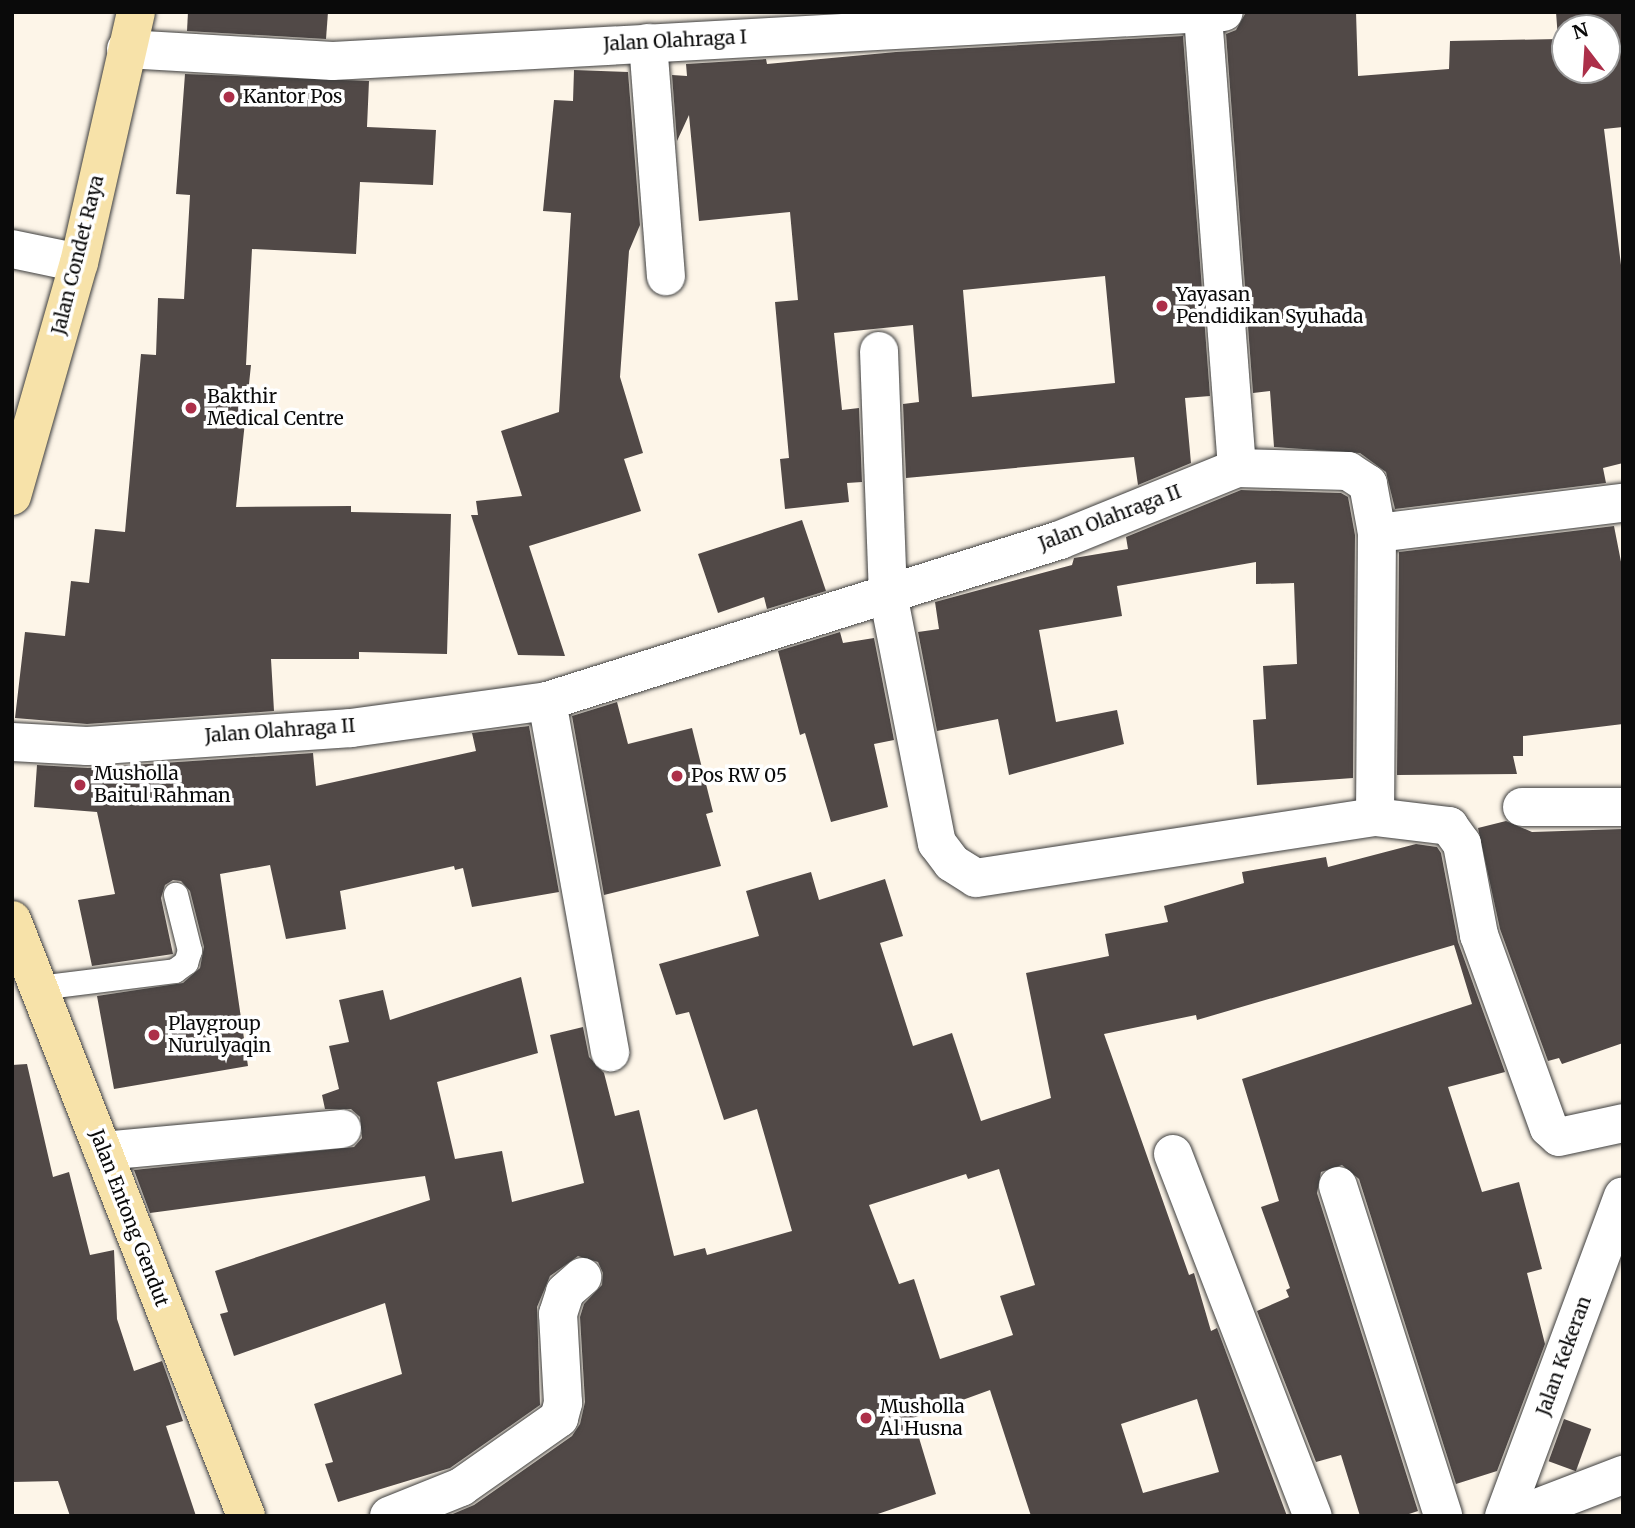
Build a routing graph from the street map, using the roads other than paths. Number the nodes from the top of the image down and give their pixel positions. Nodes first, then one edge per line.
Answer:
1 (136, 12) edge
2 (1213, 13) edge
3 (1060, 17) edge
4 (648, 43) junction
5 (126, 49) junction
6 (12, 248) edge
7 (79, 263) junction
8 (666, 276) dead end
9 (879, 351) dead end
10 (1237, 468) junction
11 (12, 496) edge
12 (1623, 503) edge
13 (1377, 533) junction
14 (888, 594) junction
15 (547, 701) junction
16 (12, 742) edge
17 (1522, 807) dead end
18 (1623, 807) edge
19 (1375, 817) junction
20 (176, 895) dead end
21 (12, 920) edge
22 (39, 988) junction
23 (610, 1052) dead end
24 (1623, 1123) edge
25 (342, 1129) dead end
26 (103, 1151) junction
27 (1173, 1154) dead end
28 (1338, 1186) dead end
29 (1623, 1196) edge
30 (582, 1276) dead end
31 (1623, 1475) edge
32 (246, 1516) edge
33 (389, 1516) edge
34 (1313, 1516) edge
35 (1443, 1516) edge
36 (1504, 1516) edge
37 (1516, 1516) edge

1 - 5 street, Jalan Condet Raya
2 - 3 street, Jalan Olahraga I
2 - 10 street
3 - 4 street, Jalan Olahraga I
4 - 5 street, Jalan Olahraga I
4 - 8 street
5 - 7 street, Jalan Condet Raya
6 - 7 street
7 - 11 street, Jalan Condet Raya
9 - 14 street
10 - 13 street
10 - 14 street, Jalan Olahraga II
12 - 13 street
13 - 19 street
14 - 15 street, Jalan Olahraga II
14 - 19 street
15 - 16 street, Jalan Olahraga II
15 - 23 street
17 - 18 street
19 - 24 street
20 - 22 lane
21 - 22 street, Jalan Entong Gendut
22 - 26 street, Jalan Entong Gendut
25 - 26 street
26 - 32 street, Jalan Entong Gendut
27 - 34 street
28 - 35 street
29 - 36 street, Jalan Kekeran
30 - 33 street
31 - 37 street

